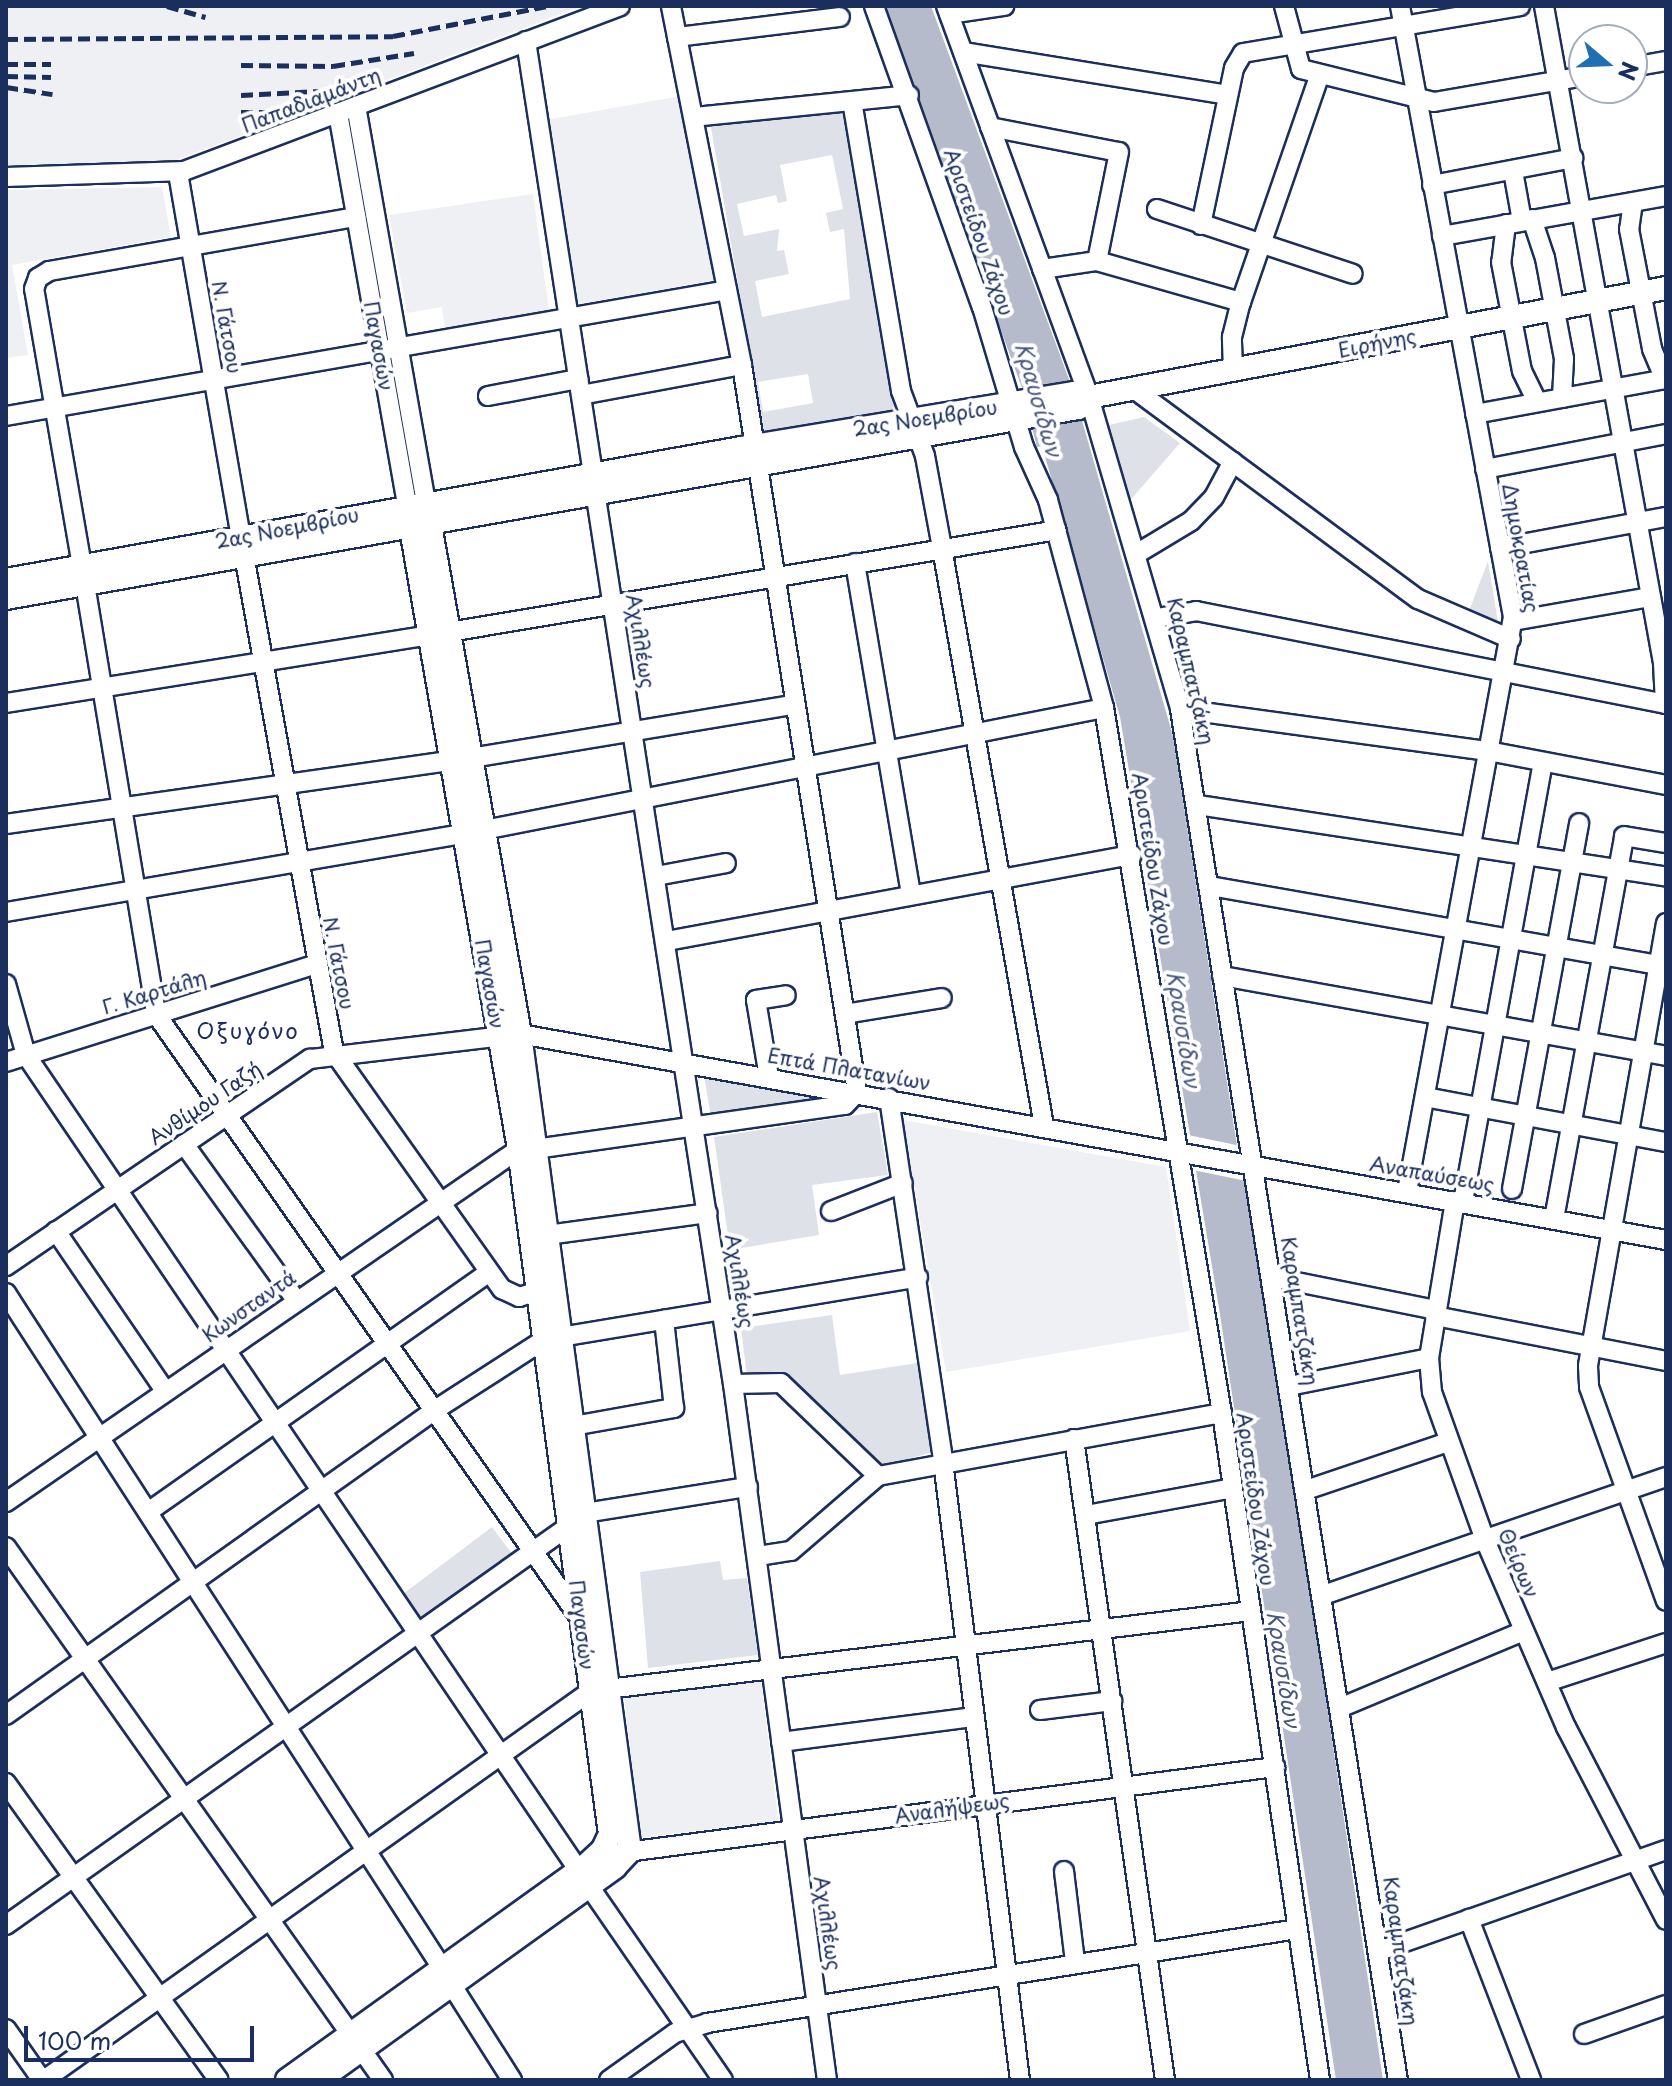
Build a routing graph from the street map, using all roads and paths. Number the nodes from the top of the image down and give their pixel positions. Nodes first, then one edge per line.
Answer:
1 (620, 6) edge
2 (671, 6) edge
3 (874, 6) edge
4 (1004, 6) edge
5 (1284, 6) edge
6 (1400, 6) edge
7 (1520, 6) edge
8 (1544, 6) edge
9 (948, 10) edge
10 (840, 17) dead end
11 (1404, 26) junction
12 (677, 37) junction
13 (526, 41) junction
14 (1292, 45) junction
15 (963, 52) junction
16 (1320, 74) junction
17 (1568, 79) edge
18 (1558, 81) junction
19 (909, 95) junction
20 (1228, 95) junction
21 (1416, 97) junction
22 (852, 101) junction
23 (356, 106) junction
24 (338, 113) junction
25 (694, 117) junction
26 (990, 127) junction
27 (1573, 158) junction
28 (1513, 171) junction
29 (178, 173) junction
30 (6, 177) edge
31 (1432, 185) junction
32 (1633, 202) junction
33 (1663, 202) edge
34 (1157, 209) dead end
35 (1583, 212) junction
36 (356, 217) junction
37 (1520, 221) junction
38 (1201, 225) junction
39 (1442, 236) junction
40 (1261, 244) junction
41 (190, 246) junction
42 (1097, 261) junction
43 (1042, 269) junction
44 (1353, 274) dead end
45 (1666, 288) edge
46 (727, 290) junction
47 (1642, 293) junction
48 (1598, 301) junction
49 (1241, 302) junction
50 (1555, 309) junction
51 (568, 316) junction
52 (1512, 317) junction
53 (1459, 327) junction
54 (398, 345) junction
55 (379, 349) junction
56 (742, 365) junction
57 (1233, 370) junction
58 (214, 378) junction
59 (1666, 379) edge
60 (580, 387) junction
61 (1613, 388) junction
62 (1134, 389) junction
63 (488, 396) dead end
64 (1562, 398) junction
65 (1080, 400) junction
66 (1537, 402) junction
67 (56, 407) junction
68 (1020, 410) junction
69 (1475, 414) junction
70 (6, 416) edge
71 (915, 428) junction
72 (1666, 434) edge
73 (1622, 443) junction
74 (757, 454) junction
75 (1233, 462) junction
76 (1485, 469) junction
77 (594, 482) junction
78 (418, 513) junction
79 (1666, 517) edge
80 (1636, 522) junction
81 (1057, 530) junction
82 (243, 546) junction
83 (942, 548) junction
84 (1500, 548) junction
85 (1138, 553) junction
86 (855, 563) junction
87 (84, 575) junction
88 (776, 576) junction
89 (6, 580) edge
90 (1651, 597) junction
91 (6, 598) edge
92 (613, 604) junction
93 (1157, 618) junction
94 (1512, 630) junction
95 (439, 634) junction
96 (263, 662) junction
97 (1506, 674) junction
98 (103, 686) junction
99 (6, 703) edge
100 (796, 704) junction
101 (1666, 704) edge
102 (1104, 708) junction
103 (1180, 709) junction
104 (633, 731) junction
105 (973, 733) junction
106 (887, 750) junction
107 (1488, 751) junction
108 (461, 759) junction
109 (1543, 762) junction
110 (806, 766) junction
111 (284, 784) junction
112 (1666, 785) edge
113 (643, 798) junction
114 (1198, 805) junction
115 (123, 807) junction
116 (1579, 823) dead end
117 (6, 824) edge
118 (474, 832) junction
119 (1666, 843) edge
120 (1472, 844) junction
121 (1527, 853) junction
122 (1132, 855) junction
123 (298, 861) junction
124 (1572, 861) junction
125 (726, 863) dead end
126 (1618, 869) junction
127 (656, 876) junction
128 (1666, 877) edge
129 (999, 878) junction
130 (1210, 886) junction
131 (135, 887) junction
132 (911, 894) junction
133 (828, 908) junction
134 (6, 912) edge
135 (1666, 923) edge
136 (1456, 930) junction
137 (1511, 939) junction
138 (667, 941) junction
139 (1557, 947) junction
140 (1602, 955) junction
141 (316, 964) junction
142 (1662, 966) edge
143 (1222, 976) junction
144 (6, 984) edge
145 (786, 995) dead end
146 (942, 998) dead end
147 (156, 1014) junction
148 (845, 1014) junction
149 (1440, 1016) junction
150 (1496, 1025) junction
151 (1541, 1033) junction
152 (510, 1034) junction
153 (1587, 1041) junction
154 (1643, 1051) junction
155 (334, 1052) junction
156 (26, 1055) junction
157 (1666, 1056) edge
158 (6, 1062) edge
159 (685, 1062) junction
160 (769, 1077) junction
161 (857, 1092) junction
162 (1425, 1097) junction
163 (889, 1098) junction
164 (1481, 1107) junction
165 (230, 1113) junction
166 (1525, 1116) junction
167 (1571, 1124) junction
168 (1044, 1126) junction
169 (695, 1128) junction
170 (1628, 1135) junction
171 (1666, 1142) edge
172 (184, 1144) junction
173 (527, 1149) junction
174 (1185, 1152) junction
175 (1251, 1164) junction
176 (903, 1183) junction
177 (118, 1189) junction
178 (1512, 1189) dead end
179 (1407, 1192) junction
180 (1459, 1201) junction
181 (441, 1202) junction
182 (831, 1211) dead end
183 (707, 1213) junction
184 (1554, 1219) junction
185 (1612, 1230) junction
186 (56, 1231) junction
187 (547, 1235) junction
188 (1666, 1240) edge
189 (6, 1266) edge
190 (339, 1271) junction
191 (489, 1272) junction
192 (918, 1277) junction
193 (1272, 1277) junction
194 (539, 1291) junction
195 (6, 1293) edge
196 (296, 1300) junction
197 (722, 1310) junction
198 (1435, 1313) junction
199 (664, 1320) junction
200 (553, 1338) junction
201 (386, 1340) junction
202 (1590, 1348) junction
203 (224, 1350) junction
204 (1429, 1358) junction
205 (1666, 1361) edge
206 (733, 1384) junction
207 (1289, 1386) junction
208 (165, 1391) junction
209 (435, 1410) junction
210 (1222, 1413) junction
211 (272, 1421) junction
212 (573, 1426) junction
213 (99, 1437) junction
214 (1074, 1439) junction
215 (1448, 1442) junction
216 (943, 1461) junction
217 (878, 1476) junction
218 (1666, 1477) edge
219 (748, 1487) junction
220 (1233, 1488) junction
221 (1306, 1490) junction
222 (1627, 1490) junction
223 (321, 1493) junction
224 (6, 1502) edge
225 (148, 1512) junction
226 (1086, 1515) junction
227 (572, 1528) junction
228 (1485, 1540) junction
229 (6, 1547) edge
230 (533, 1552) junction
231 (758, 1556) junction
232 (196, 1584) junction
233 (1323, 1595) junction
234 (1666, 1601) edge
235 (1251, 1611) junction
236 (582, 1621) junction
237 (1102, 1628) junction
238 (1524, 1631) junction
239 (418, 1633) junction
240 (1666, 1643) edge
241 (965, 1644) junction
242 (87, 1662) junction
243 (771, 1667) junction
244 (1547, 1682) junction
245 (600, 1688) junction
246 (1112, 1701) junction
247 (1342, 1707) junction
248 (1040, 1710) dead end
249 (6, 1715) edge
250 (974, 1717) junction
251 (287, 1726) junction
252 (781, 1742) junction
253 (500, 1755) junction
254 (1275, 1767) junction
255 (6, 1783) edge
256 (1123, 1785) junction
257 (184, 1799) junction
258 (984, 1804) junction
259 (793, 1830) junction
260 (368, 1850) junction
261 (1666, 1850) edge
262 (630, 1851) junction
263 (597, 1856) junction
264 (1635, 1860) junction
265 (1064, 1871) dead end
266 (75, 1877) junction
267 (584, 1878) junction
268 (1469, 1919) junction
269 (268, 1920) junction
270 (1666, 1920) edge
271 (6, 1925) edge
272 (1297, 1929) junction
273 (1147, 1951) junction
274 (1379, 1951) junction
275 (1075, 1962) junction
276 (1006, 1973) junction
277 (447, 1976) junction
278 (160, 1996) junction
279 (817, 2004) junction
280 (1666, 2005) edge
281 (687, 2028) junction
282 (6, 2029) edge
283 (1584, 2034) dead end
284 (356, 2042) junction
285 (43, 2080) edge
286 (219, 2080) edge
287 (287, 2080) edge
288 (319, 2080) edge
289 (383, 2080) edge
290 (512, 2080) edge
291 (609, 2080) edge
292 (723, 2080) edge
293 (827, 2080) edge
294 (1020, 2080) edge
295 (1165, 2080) edge
296 (1320, 2080) edge
297 (1398, 2080) edge
298 (1531, 2080) edge

1 - 13 street, Παπαδιαμάντη
2 - 12 street
3 - 19 street, Αριστείδου Ζάχου
4 - 9 street
5 - 14 street
6 - 11 street, Δημοκρατίας
7 - 11 street
8 - 18 street
9 - 15 street
10 - 12 street
11 - 14 street
11 - 21 street, Δημοκρατίας
12 - 25 street
13 - 23 street, Παπαδιαμάντη
13 - 51 street, Αχιλλέως
14 - 16 street
14 - 20 street
15 - 20 street
15 - 26 street
16 - 21 street
16 - 40 street
17 - 18 street
18 - 21 street
18 - 27 street
19 - 22 street
19 - 68 street, Αριστείδου Ζάχου
20 - 38 street
21 - 31 street, Δημοκρατίας
22 - 25 street
22 - 71 street
23 - 24 street, Παπαδιαμάντη
23 - 54 street, Παγασών
24 - 29 street, Παπαδιαμάντη
24 - 36 street, Παγασών
25 - 46 street
26 - 42 street
26 - 43 street
27 - 28 street
27 - 35 street
28 - 31 street
28 - 37 street
29 - 30 street, Παπαδιαμάντη
29 - 41 street, Ν. Γάτσου
31 - 39 street, Δημοκρατίας
32 - 33 street
32 - 35 street
32 - 47 street
34 - 38 street
35 - 37 street
35 - 48 street
36 - 41 street
36 - 55 street, Παγασών
37 - 39 street
37 - 50 street
37 - 52 street
38 - 40 street
39 - 53 street, Δημοκρατίας
40 - 44 street
40 - 49 street
41 - 58 street, Ν. Γάτσου
41 - 67 street
42 - 43 street
42 - 49 street
43 - 65 street
45 - 47 main road, Ειρήνης
46 - 51 street
46 - 56 street
47 - 48 main road, Ειρήνης
47 - 59 street
48 - 50 main road, Ειρήνης
48 - 61 street
49 - 57 street
50 - 52 main road, Ειρήνης
50 - 64 street
51 - 54 street
51 - 60 street, Αχιλλέως
52 - 53 main road, Ειρήνης
52 - 66 street
53 - 57 main road, Ειρήνης
53 - 69 street, Δημοκρατίας
54 - 55 street
54 - 78 street, Παγασών
55 - 58 street
55 - 78 street, Παγασών
56 - 60 street
56 - 74 street
57 - 62 main road, Ειρήνης
58 - 67 street
58 - 82 street, Ν. Γάτσου
59 - 61 street
60 - 63 street
60 - 77 street, Αχιλλέως
61 - 64 street
61 - 73 street
62 - 65 main road, Ειρήνης
62 - 75 street
64 - 66 street
65 - 68 main road, 2ας Νοεμβρίου
65 - 85 street, Καραμπατζάκη
66 - 69 street
67 - 70 street
67 - 87 street
68 - 71 main road, 2ας Νοεμβρίου
68 - 81 street, Αριστείδου Ζάχου
69 - 76 street, Δημοκρατίας
71 - 74 main road, 2ας Νοεμβρίου
71 - 83 street
72 - 73 street
73 - 76 street
73 - 80 street
74 - 77 main road, 2ας Νοεμβρίου
74 - 88 street
75 - 85 street
75 - 94 street
76 - 84 street, Δημοκρατίας
77 - 78 main road, 2ας Νοεμβρίου
77 - 92 street, Αχιλλέως
78 - 82 main road, 2ας Νοεμβρίου
78 - 95 main road, Παγασών
79 - 80 street
80 - 84 street
80 - 90 street
81 - 83 street
81 - 102 street, Αριστείδου Ζάχου
82 - 87 main road, 2ας Νοεμβρίου
82 - 96 street, Ν. Γάτσου
83 - 86 street
83 - 105 street
84 - 94 street, Δημοκρατίας
85 - 93 street, Καραμπατζάκη
86 - 88 street
86 - 106 street
87 - 89 main road, 2ας Νοεμβρίου
87 - 91 main road, 2ας Νοεμβρίου
87 - 98 street
88 - 92 street
88 - 100 street
90 - 94 street
90 - 101 street
92 - 95 street
92 - 104 street, Αχιλλέως
93 - 97 street
93 - 103 street, Καραμπατζάκη
94 - 97 street, Δημοκρατίας
95 - 96 street
95 - 108 main road, Παγασών
96 - 98 street
96 - 111 street, Ν. Γάτσου
97 - 101 street
97 - 107 street, Δημοκρατίας
98 - 99 street
98 - 115 street
100 - 104 street
100 - 110 street
102 - 105 street
102 - 122 street, Αριστείδου Ζάχου
103 - 107 street
103 - 114 street, Καραμπατζάκη
104 - 108 street
104 - 113 street, Αχιλλέως
105 - 106 street
105 - 129 street
106 - 110 street
106 - 132 street
107 - 109 street
107 - 120 street, Δημοκρατίας
108 - 111 street
108 - 118 main road, Παγασών
109 - 112 street
109 - 121 street, Θείρων
110 - 113 street
110 - 133 street
111 - 115 street
111 - 123 street, Ν. Γάτσου
113 - 118 street
113 - 127 street, Αχιλλέως
114 - 120 street
114 - 130 street, Καραμπατζάκη
115 - 117 street
115 - 131 street
116 - 124 street
118 - 123 street
118 - 152 main road, Παγασών
119 - 126 street
120 - 121 street
120 - 136 street, Δημοκρατίας
121 - 124 street
121 - 137 street, Θείρων
122 - 129 street
122 - 174 street, Αριστείδου Ζάχου
123 - 131 street
123 - 141 street, Ν. Γάτσου
124 - 126 street
124 - 139 street
125 - 127 street
126 - 128 street
126 - 140 street
127 - 138 street, Αχιλλέως
129 - 132 street
129 - 168 street
130 - 136 street
130 - 143 street, Καραμπατζάκη
131 - 134 street
131 - 147 street
132 - 133 street
133 - 138 street
133 - 148 street
135 - 142 street
136 - 137 street
136 - 149 street, Δημοκρατίας
137 - 139 street
137 - 150 street, Θείρων
138 - 159 street, Αχιλλέως
139 - 140 street
139 - 151 street
140 - 142 street
140 - 153 street
141 - 147 street, Γ. Καρτάλη
141 - 155 street, Ν. Γάτσου
142 - 154 street
143 - 149 street
143 - 175 street, Καραμπατζάκη
144 - 156 street
145 - 160 street
146 - 148 street
147 - 156 street, Γ. Καρτάλη
147 - 165 street
148 - 161 street
149 - 150 street
149 - 162 street, Δημοκρατίας
150 - 151 street
150 - 164 street, Θείρων
151 - 153 street
151 - 166 street
152 - 155 street, Ανθίμου Γαζή
152 - 159 street, Επτά Πλατανίων
152 - 173 main road, Παγασών
153 - 154 street
153 - 167 street
154 - 157 street
154 - 170 street
155 - 165 street, Ανθίμου Γαζή
155 - 181 street, Ν. Γάτσου
156 - 158 street, Γ. Καρτάλη
156 - 177 street
159 - 160 street, Επτά Πλατανίων
159 - 169 street, Αχιλλέως
160 - 161 street, Επτά Πλατανίων
161 - 163 street, Επτά Πλατανίων
161 - 169 street, Κωνσταντά
162 - 164 street
162 - 179 street, Δημοκρατίας
163 - 168 street, Επτά Πλατανίων
163 - 176 street
164 - 166 street
164 - 180 street, Θείρων
165 - 172 street, Ανθίμου Γαζή
165 - 190 street
166 - 167 street
166 - 178 street
167 - 170 street
167 - 184 street
168 - 174 street, Επτά Πλατανίων
169 - 173 street, Κωνσταντά
169 - 183 street, Αχιλλέως
170 - 171 street
170 - 185 street
172 - 177 street, Ανθίμου Γαζή
172 - 196 street
173 - 181 street, Κωνσταντά
173 - 187 main road, Παγασών
173 - 194 main road, Παγασών
174 - 175 street, Αναπαύσεως
174 - 210 street, Αριστείδου Ζάχου
175 - 179 street, Αναπαύσεως
175 - 193 street, Καραμπατζάκη
176 - 182 street
176 - 192 street
177 - 186 street, Ανθίμου Γαζή
177 - 203 street
179 - 180 street, Αναπαύσεως
180 - 184 street, Αναπαύσεως
180 - 198 street, Θείρων
181 - 190 street, Κωνσταντά
181 - 191 street, Ν. Γάτσου
183 - 187 street
183 - 197 street, Αχιλλέως
184 - 185 street, Αναπαύσεως
185 - 188 street, Αναπαύσεως
185 - 202 street
186 - 189 street, Ανθίμου Γαζή
186 - 208 street
187 - 200 main road, Παγασών
190 - 196 street, Κωνσταντά
190 - 201 street
191 - 194 street, Ν. Γάτσου
191 - 201 street
192 - 197 street
192 - 216 street
193 - 198 street
193 - 207 street, Καραμπατζάκη
194 - 200 main road, Παγασών
195 - 213 street
196 - 203 street, Κωνσταντά
197 - 199 street
197 - 206 street, Αχιλλέως
198 - 202 street
198 - 204 street, Θείρων
199 - 200 street
199 - 212 street
200 - 209 street
200 - 212 main road, Παγασών
200 - 227 main road, Παγασών
201 - 209 street
201 - 211 street
202 - 205 street
202 - 222 street
203 - 208 street, Κωνσταντά
203 - 211 street
204 - 207 street
204 - 215 street, Θείρων
206 - 217 street
206 - 219 street, Αχιλλέως
207 - 221 street, Καραμπατζάκη
208 - 213 street, Κωνσταντά
209 - 223 street
209 - 230 street
210 - 214 street
210 - 220 street, Αριστείδου Ζάχου
211 - 223 street
211 - 225 street
212 - 227 main road, Παγασών
213 - 224 street, Κωνσταντά
213 - 225 street
214 - 216 street
214 - 226 street
215 - 221 street
215 - 228 street, Θείρων
216 - 217 street
216 - 241 street
217 - 231 street
218 - 222 street
219 - 227 street
219 - 231 street, Αχιλλέως
220 - 226 street
220 - 235 street, Αριστείδου Ζάχου
221 - 233 street, Καραμπατζάκη
222 - 228 street
222 - 234 street
223 - 232 street
223 - 239 street
225 - 232 street
226 - 237 street
227 - 230 street
227 - 236 main road, Παγασών
227 - 245 main road, Παγασών
228 - 233 street
228 - 238 street, Θείρων
229 - 242 street
230 - 236 street
230 - 239 street
231 - 243 street, Αχιλλέως
232 - 242 street
232 - 251 street
233 - 247 street, Καραμπατζάκη
235 - 237 street
235 - 254 street, Αριστείδου Ζάχου
236 - 245 main road, Παγασών
237 - 241 street
237 - 246 street
238 - 244 street, Θείρων
238 - 247 street
239 - 251 street
239 - 253 street
240 - 244 street
241 - 243 street
241 - 250 street
242 - 249 street
242 - 257 street
243 - 245 street
243 - 252 street, Αχιλλέως
244 - 264 street, Θείρων
245 - 253 street
245 - 262 main road, Παγασών
245 - 263 main road, Παγασών
246 - 248 street
246 - 256 street
247 - 274 street, Καραμπατζάκη
250 - 252 street
250 - 258 street
251 - 257 street
251 - 260 street
252 - 259 street, Αχιλλέως
253 - 260 street
253 - 267 street
254 - 256 street, Αναλήψεως
254 - 272 street, Αριστείδου Ζάχου
255 - 266 street
256 - 258 street, Αναλήψεως
256 - 273 street
257 - 266 street
257 - 269 street
258 - 259 street, Αναλήψεως
258 - 276 street
259 - 262 street, Αναλήψεως
259 - 279 street, Αχιλλέως
260 - 269 street
260 - 277 street
261 - 264 street
262 - 263 street, Αναλήψεως
262 - 267 main road
263 - 267 main road
264 - 268 street
264 - 270 street, Θείρων
265 - 275 street
266 - 271 street
266 - 278 street
267 - 277 main road
267 - 281 street
268 - 274 street
268 - 298 street
269 - 278 street
269 - 284 street
272 - 273 street
272 - 296 street, Αριστείδου Ζάχου
273 - 275 street
273 - 295 street
274 - 297 street, Καραμπατζάκη
275 - 276 street
276 - 279 street
276 - 294 street
277 - 284 main road
277 - 290 street
278 - 285 street
278 - 286 street
279 - 281 street
279 - 293 street, Αχιλλέως
280 - 283 street
281 - 291 street
281 - 292 street
282 - 285 street
284 - 287 main road
284 - 288 main road
284 - 289 street

